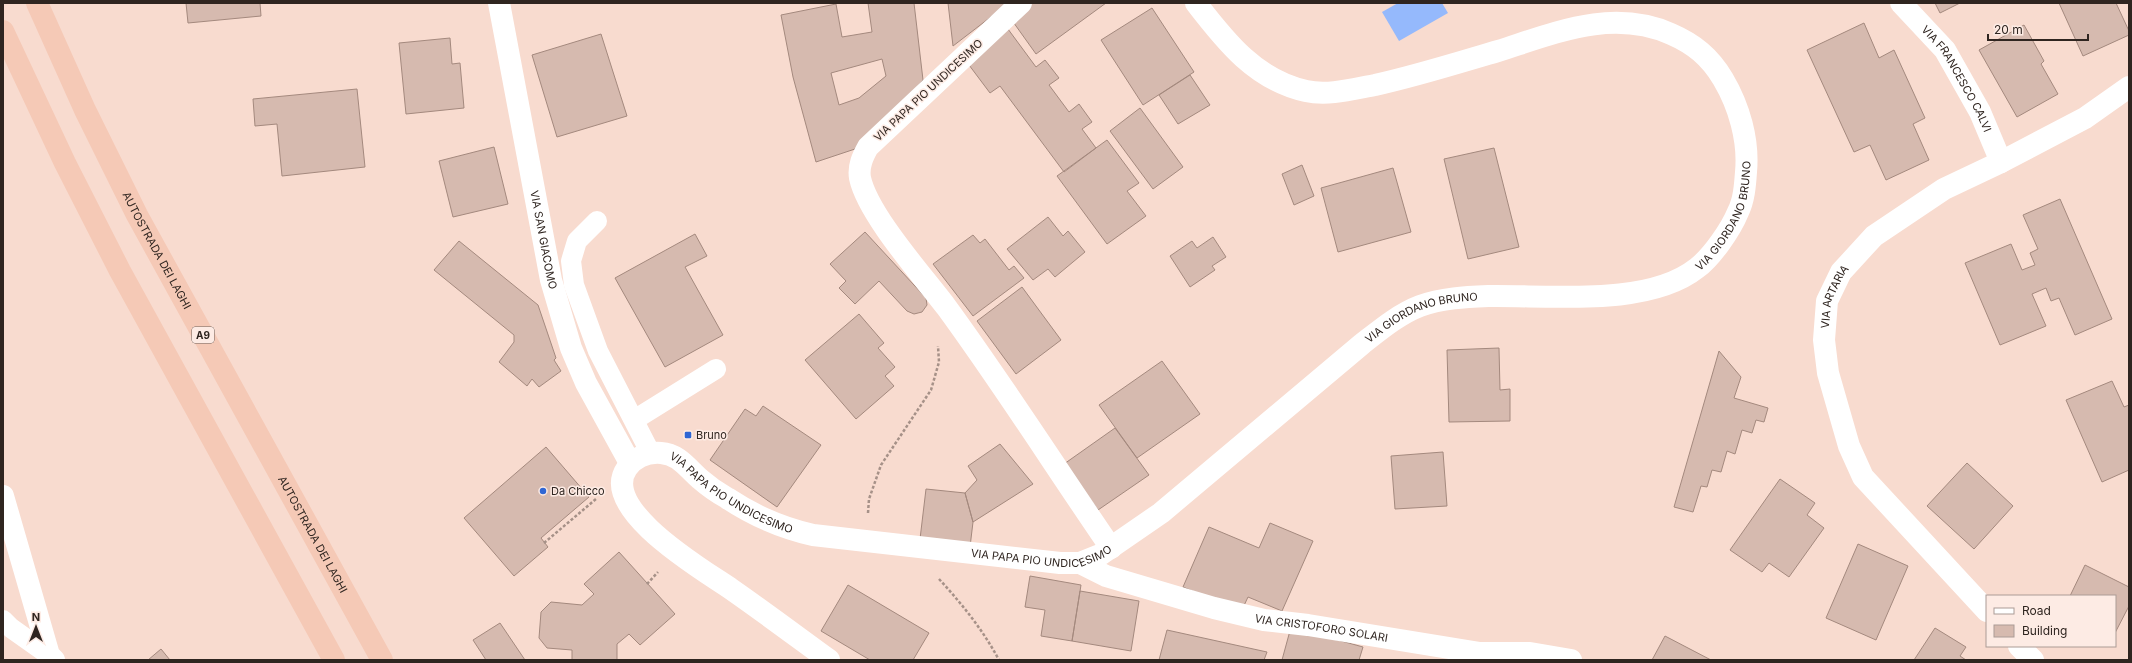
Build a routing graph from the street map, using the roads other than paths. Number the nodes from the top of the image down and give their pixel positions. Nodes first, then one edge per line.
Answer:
1 (37, 3) edge
2 (499, 3) edge
3 (1021, 3) edge
4 (1196, 3) edge
5 (1901, 3) edge
6 (3, 31) edge
7 (2129, 87) edge
8 (2002, 162) junction
9 (597, 221) dead end
10 (716, 370) dead end
11 (634, 420) junction
12 (651, 454) junction
13 (630, 463) junction
14 (3, 496) edge
15 (1111, 548) junction
16 (1080, 562) junction
17 (1986, 610) edge
18 (3, 620) edge
19 (2020, 647) edge
20 (51, 657) edge
21 (334, 660) edge
22 (382, 660) edge
23 (828, 660) edge
24 (1571, 660) edge
25 (2033, 660) edge

1 - 22 highway, AUTOSTRADA DEI LAGHI / A9
2 - 13 street, VIA SAN GIACOMO
3 - 15 street, VIA PAPA PIO UNDICESIMO
4 - 15 street, VIA GIORDANO BRUNO
5 - 8 street, VIA FRANCESCO CALVI
6 - 21 highway
7 - 8 street, VIA ARTARIA
8 - 17 street, VIA ARTARIA
9 - 11 lane
10 - 11 lane
11 - 12 lane
12 - 13 street, VIA PAPA PIO UNDICESIMO
12 - 16 street, VIA PAPA PIO UNDICESIMO
13 - 23 street
14 - 20 street
15 - 16 street, VIA PAPA PIO UNDICESIMO
16 - 24 street, VIA CRISTOFORO SOLARI
18 - 20 lane
19 - 25 street

